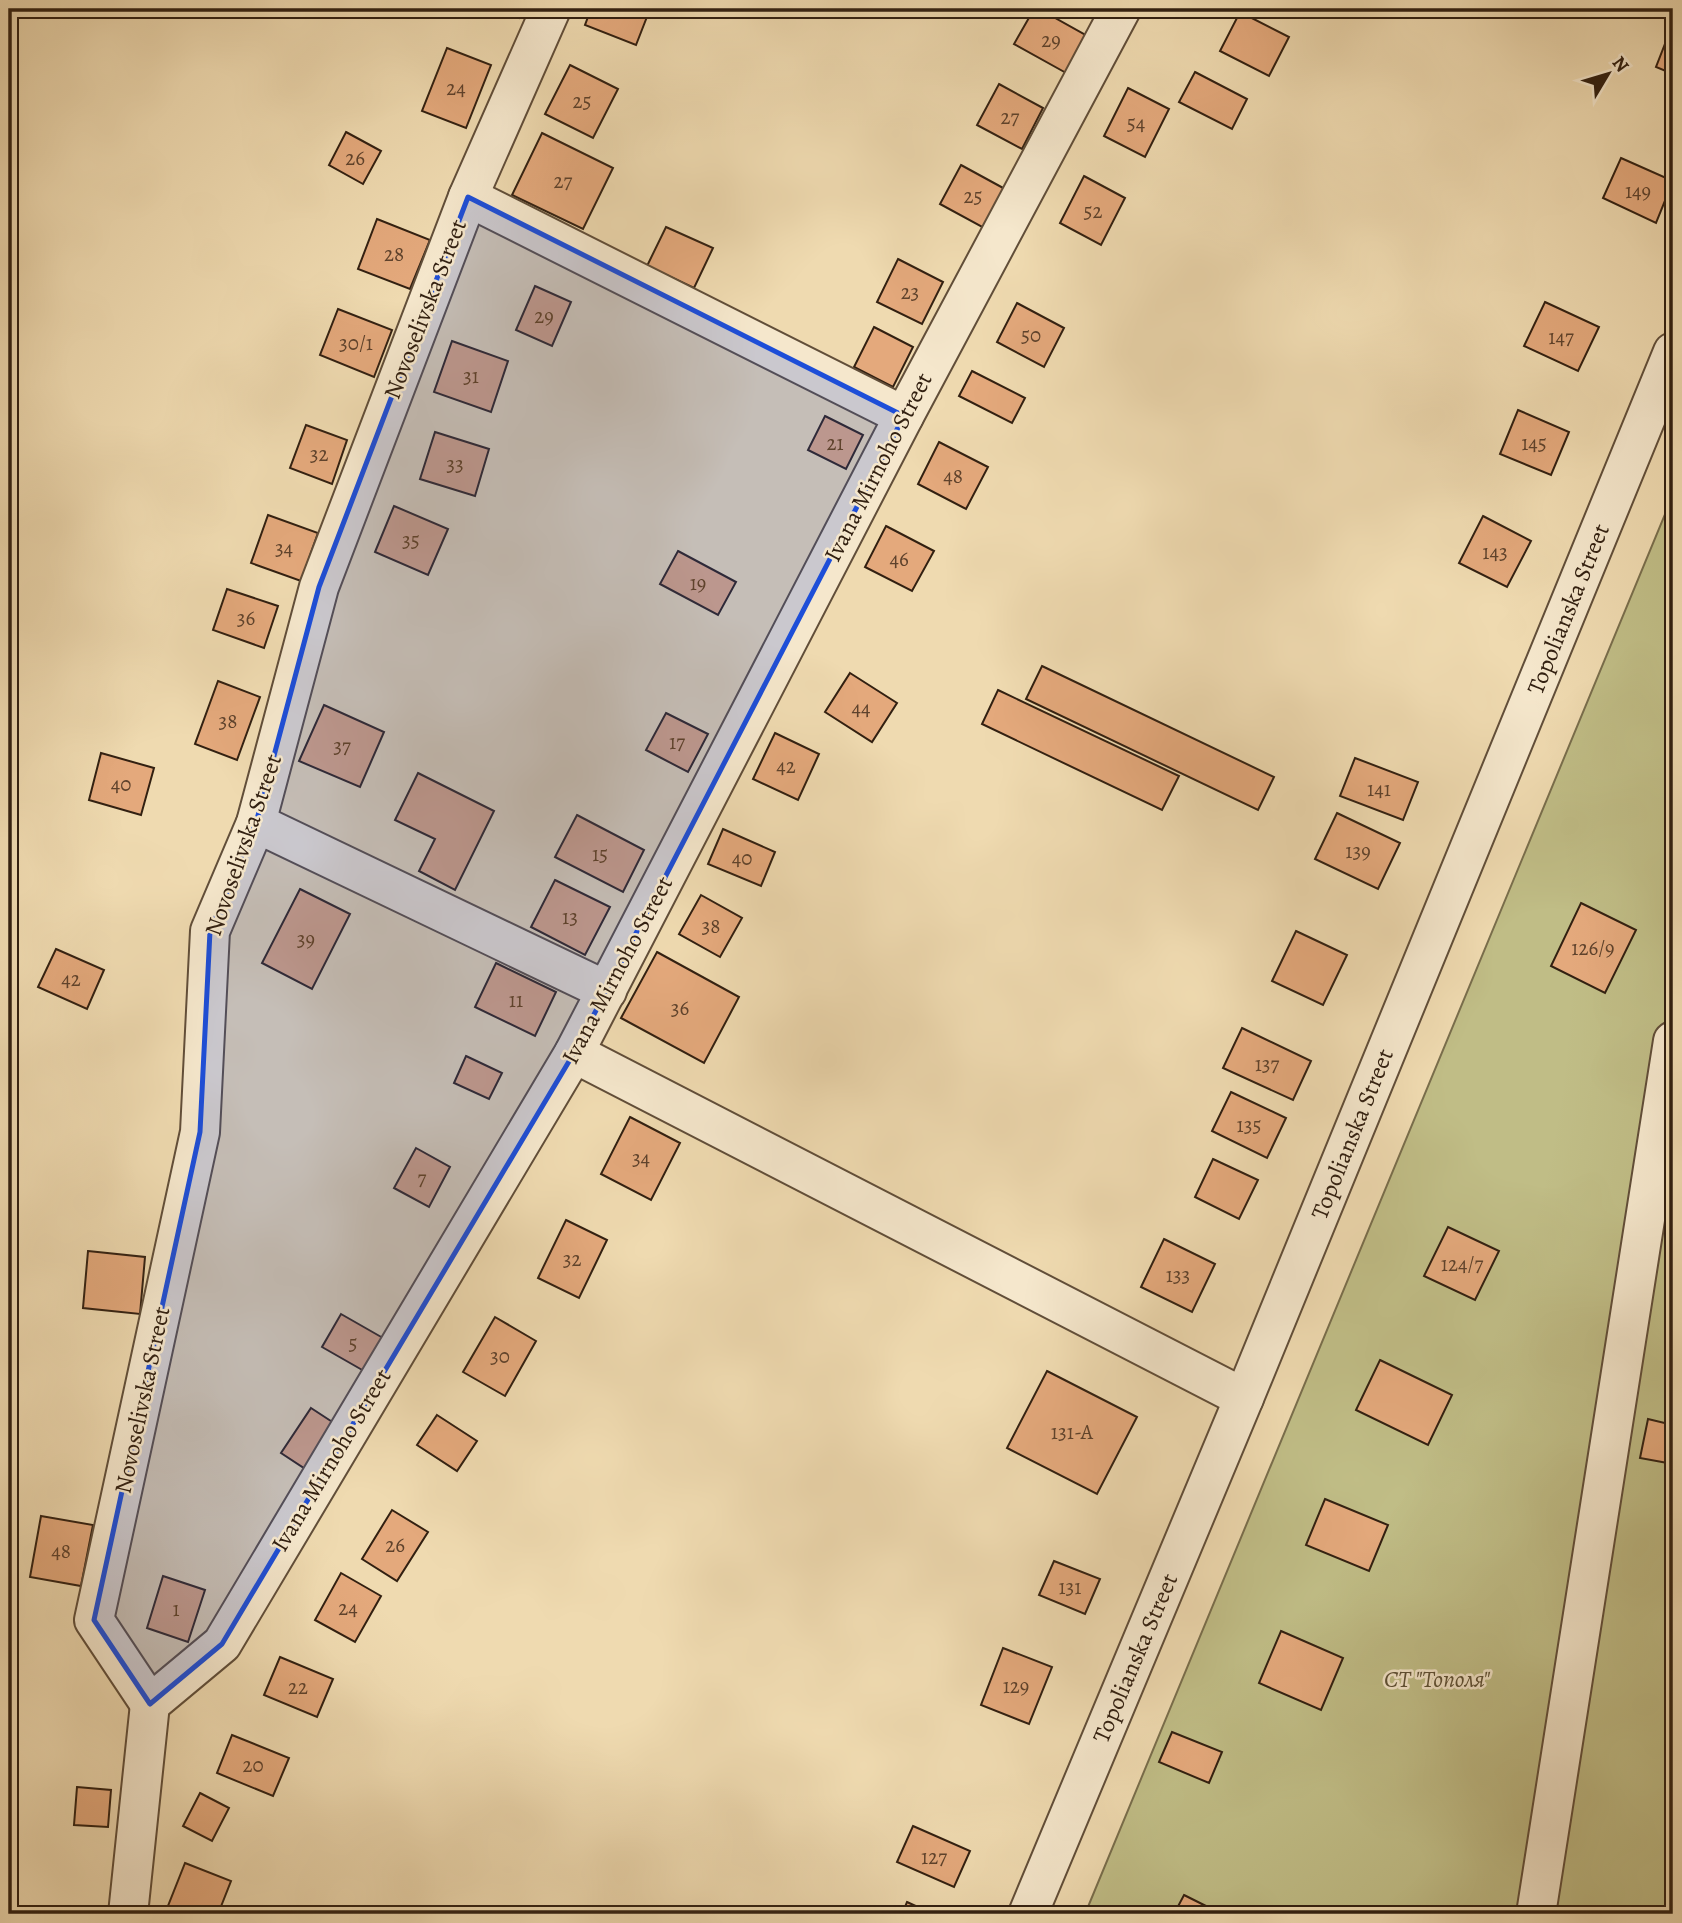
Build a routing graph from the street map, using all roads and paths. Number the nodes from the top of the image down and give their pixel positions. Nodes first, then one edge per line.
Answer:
1 (551, 9) edge
2 (1121, 9) edge
3 (468, 197) junction
4 (1673, 352) edge
5 (904, 416) junction
6 (256, 823) junction
7 (607, 991) junction
8 (1673, 1041) edge
9 (575, 1053) junction
10 (1244, 1398) junction
11 (150, 1704) junction
12 (128, 1914) edge
13 (1028, 1914) edge
14 (1536, 1914) edge

1 - 3 street, Novoselivska Street
2 - 5 street, Ivana Mirnoho Street
3 - 5 street
3 - 6 street, Novoselivska Street
4 - 10 street, Topolianska Street
5 - 7 street, Ivana Mirnoho Street
6 - 7 street
6 - 11 street, Novoselivska Street
7 - 9 street, Ivana Mirnoho Street
8 - 14 street
9 - 10 street
9 - 11 street, Ivana Mirnoho Street
10 - 13 street, Topolianska Street
11 - 12 street

